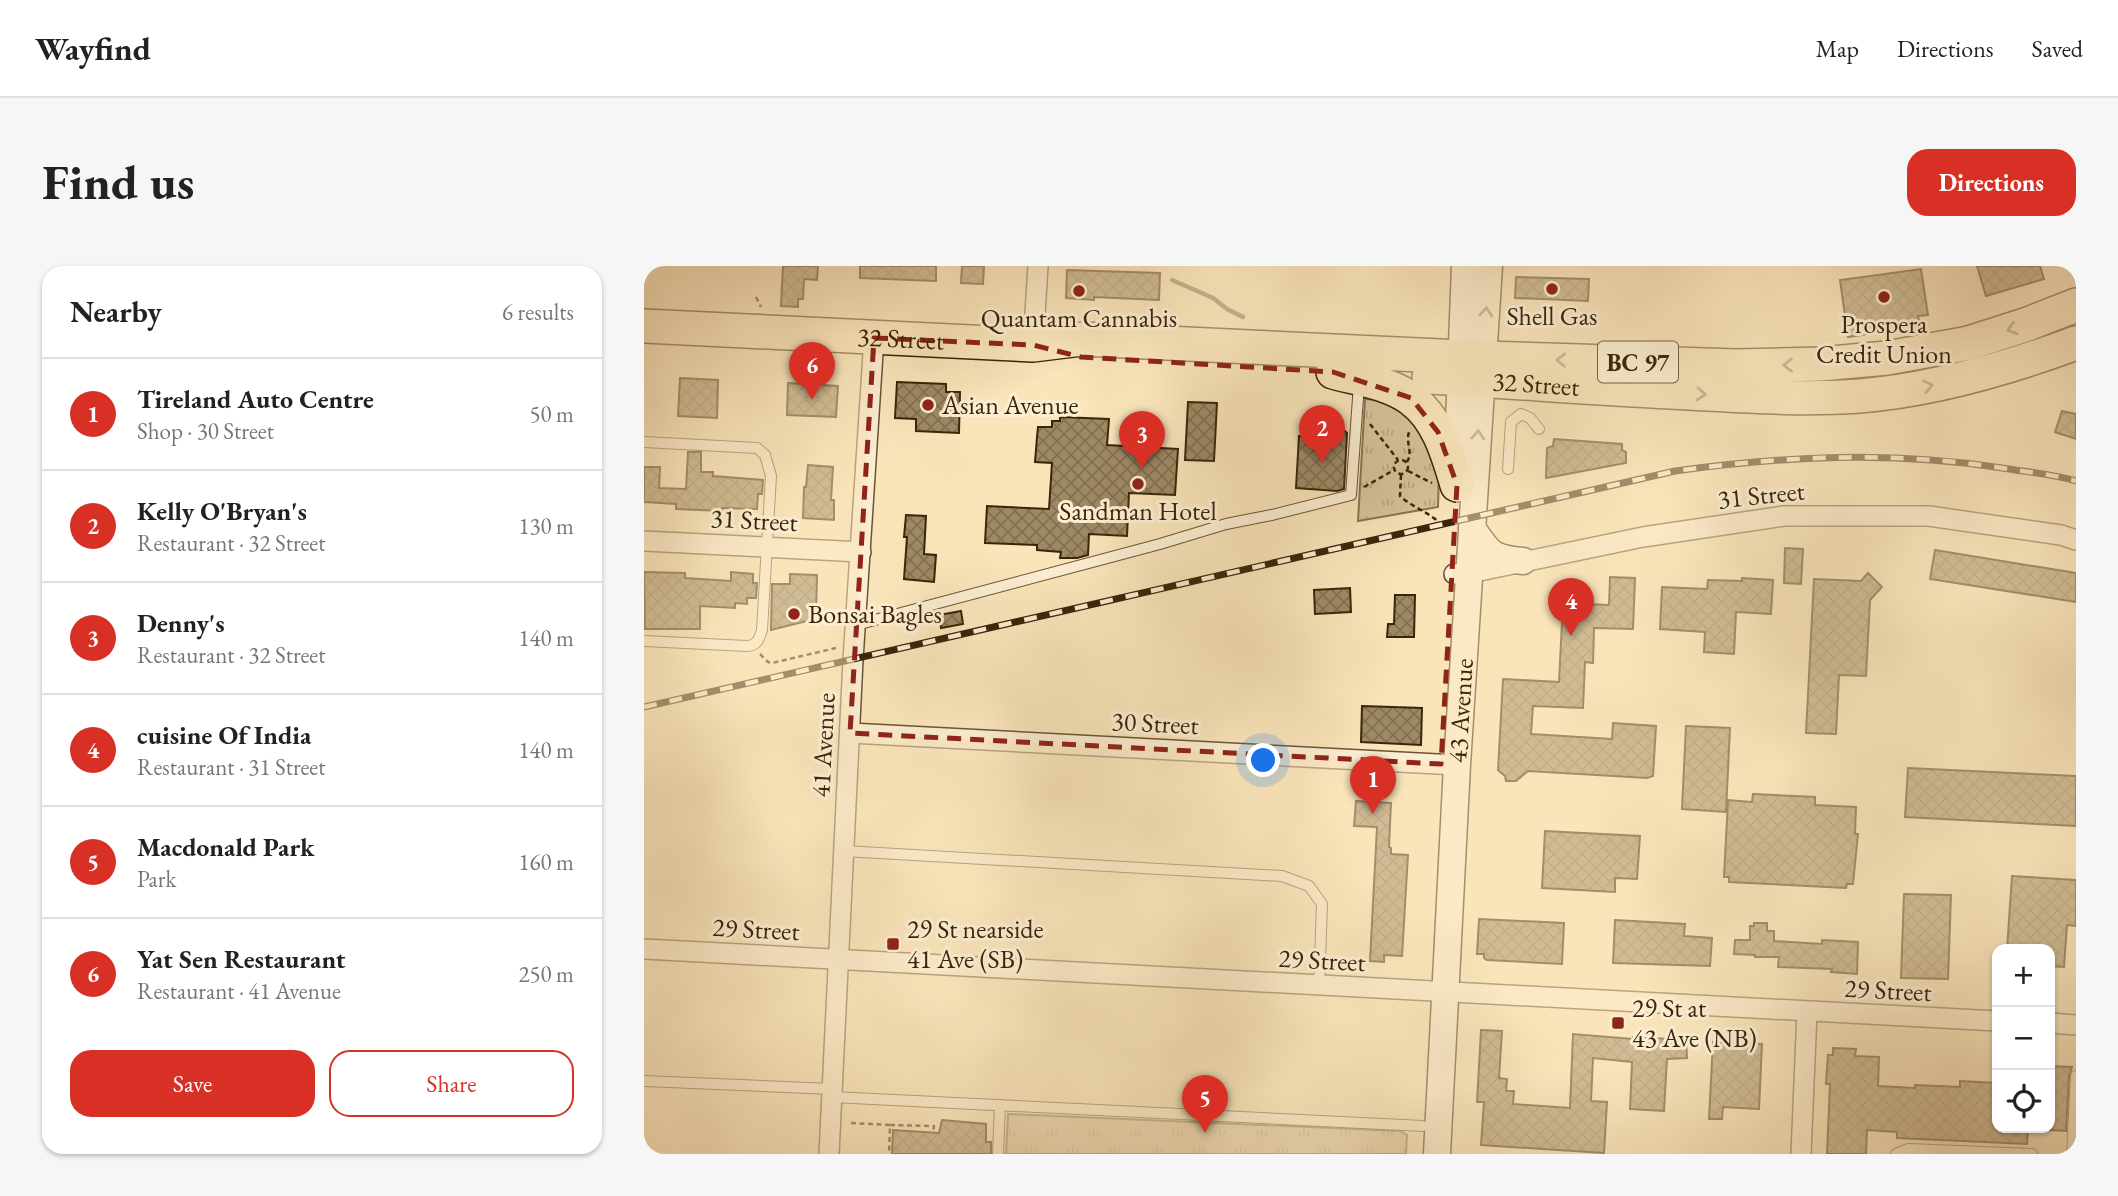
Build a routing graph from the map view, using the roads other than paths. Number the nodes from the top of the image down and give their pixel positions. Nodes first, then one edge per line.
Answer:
1 (1038, 266) edge
2 (1465, 266) edge
3 (1489, 266) edge
4 (2076, 305) edge
5 (644, 326) edge
6 (874, 338) junction
7 (1969, 343) junction
8 (2076, 343) edge
9 (1033, 345) junction
10 (1472, 368) junction
11 (1977, 375) junction
12 (1350, 386) junction
13 (1539, 429) dead end
14 (644, 442) edge
15 (1508, 469) dead end
16 (1449, 486) junction
17 (1472, 528) junction
18 (2076, 540) edge
19 (644, 541) edge
20 (768, 547) junction
21 (861, 552) junction
22 (1523, 561) junction
23 (1462, 574) junction
24 (856, 625) junction
25 (644, 641) edge
26 (850, 733) junction
27 (1449, 765) junction
28 (844, 851) junction
29 (644, 949) edge
30 (838, 959) junction
31 (1320, 986) junction
32 (1438, 993) junction
33 (1807, 1012) junction
34 (1992, 1021) edge
35 (2055, 1023) edge
36 (2076, 1025) edge
37 (2076, 1076) edge
38 (644, 1081) edge
39 (832, 1093) junction
40 (1000, 1105) junction
41 (1423, 1126) junction
42 (829, 1154) edge
43 (998, 1154) edge
44 (1421, 1154) edge
45 (1437, 1154) edge
46 (1801, 1154) edge
47 (1896, 1154) edge
48 (2032, 1154) edge
49 (2072, 1154) edge

1 - 9 street
2 - 10 street, 43 Avenue
10 -> 3 street, 43 Avenue
4 -> 7 highway, 32 Street / BC 97
5 - 6 highway, 32 Street / BC 97
6 - 9 highway, 32 Street / BC 97
6 - 21 street, 41 Avenue
7 -> 10 highway, 32 Street / BC 97
7 - 11 street
8 - 11 highway, 32 Street / BC 97
9 - 10 highway, 32 Street / BC 97
9 - 12 highway, 32 Street / BC 97
10 -> 11 highway, 32 Street / BC 97
10 - 12 highway, 32 Street / BC 97
10 - 16 street, 43 Avenue
17 -> 10 street, 43 Avenue
12 - 16 highway
12 - 24 lane
13 - 15 lane
14 - 20 lane
16 - 23 street, 43 Avenue
17 - 22 street
17 - 23 street, 43 Avenue
18 - 22 street, 31 Street
19 - 20 street, 31 Street
20 - 21 street, 31 Street
20 - 25 lane
21 - 24 street, 41 Avenue
22 - 23 street, 31 Street
23 - 27 street, 43 Avenue
24 - 26 street, 41 Avenue
26 - 27 street, 30 Street
26 - 28 street, 41 Avenue
27 - 32 street, 43 Avenue
28 - 30 street, 41 Avenue
28 - 31 lane
29 - 30 street, 29 Street
30 - 31 street, 29 Street
30 - 39 street, 41 Avenue
31 - 32 street, 29 Street
32 - 33 street, 29 Street
32 - 41 street, 43 Avenue
32 - 45 street, 43 Avenue
33 - 34 street, 29 Street
33 - 46 street
35 - 36 street
37 - 49 lane
38 - 39 lane
39 - 40 lane
39 - 42 street, 41 Avenue
40 - 41 lane
40 - 43 lane
41 - 44 street, 43 Avenue
47 - 48 lane

